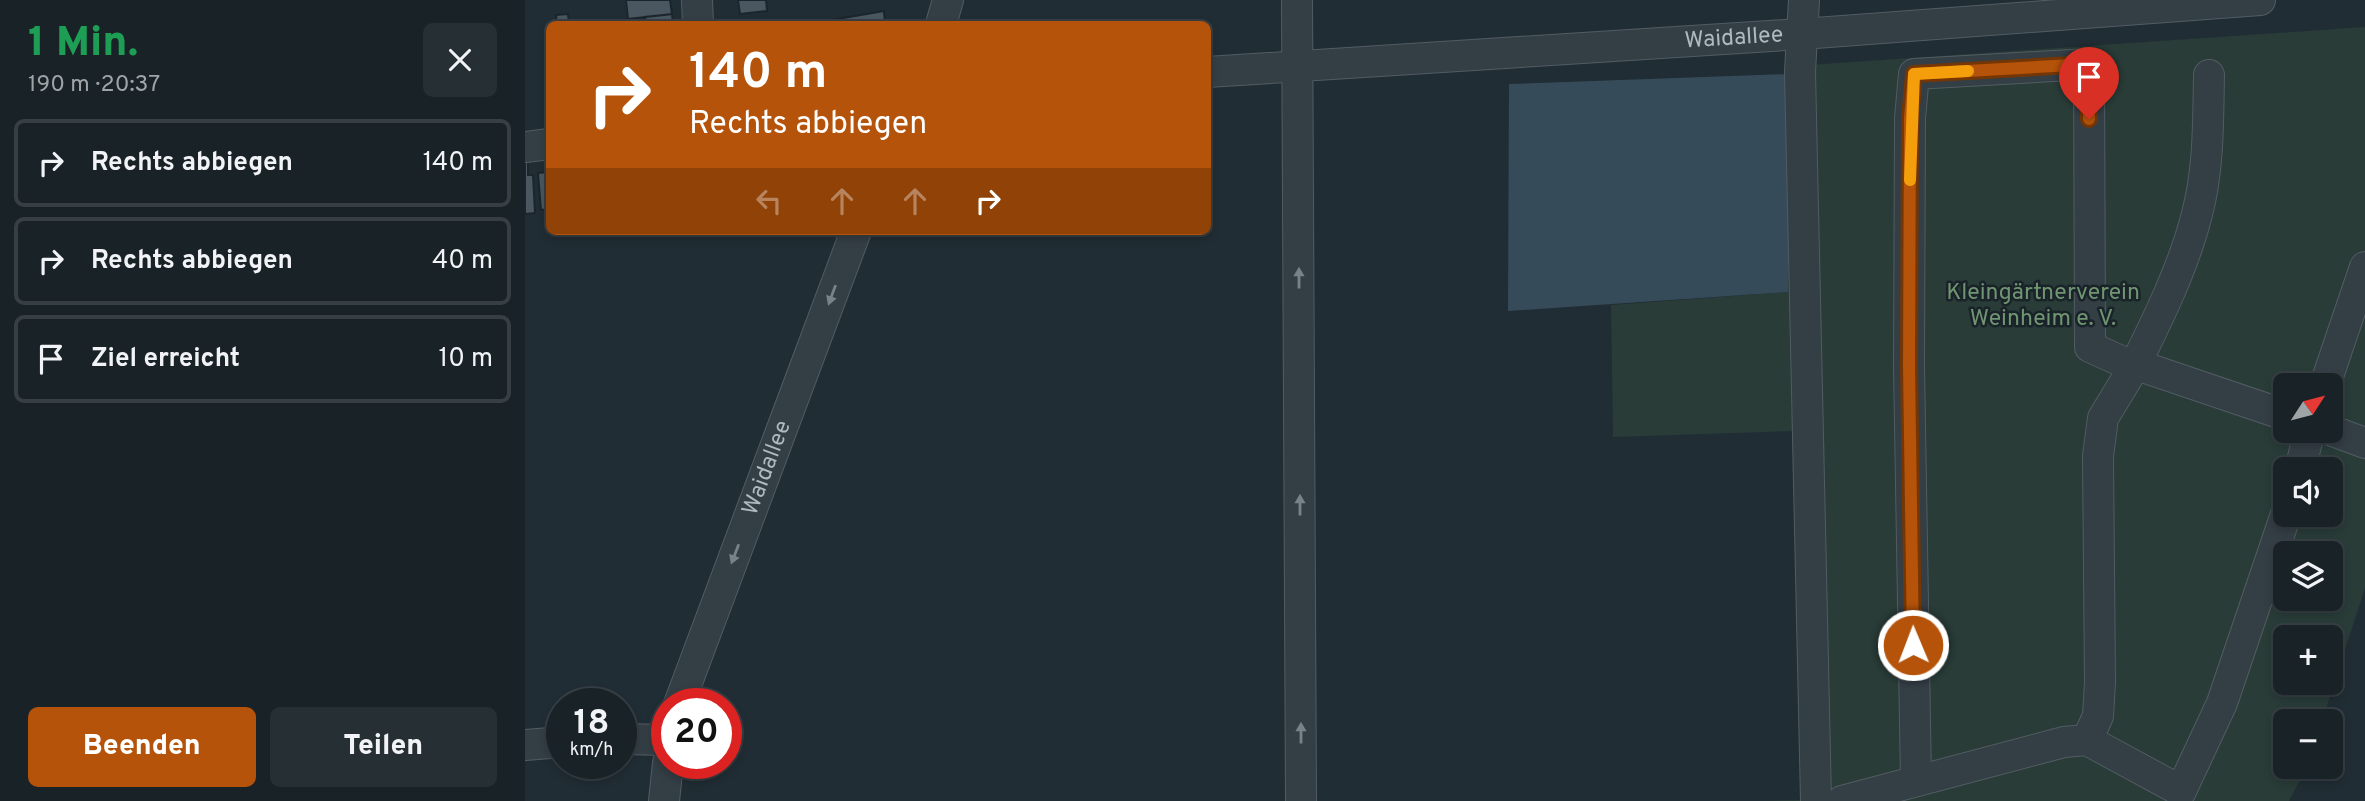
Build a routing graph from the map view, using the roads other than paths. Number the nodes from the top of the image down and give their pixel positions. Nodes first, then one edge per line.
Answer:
1 (697, 0) edge
2 (948, 0) edge
3 (1297, 0) edge
4 (1804, 0) edge
5 (2260, 0) edge
6 (698, 21) edge
7 (942, 21) edge
8 (1802, 34) junction
9 (1297, 66) junction
10 (1211, 72) edge
11 (2209, 75) dead end
12 (546, 144) edge
13 (525, 147) edge
14 (855, 235) edge
15 (2365, 267) edge
16 (2134, 367) junction
17 (2329, 373) edge
18 (2273, 411) edge
19 (2343, 435) edge
20 (2365, 443) edge
21 (2282, 527) edge
22 (685, 688) edge
23 (2087, 740) junction
24 (546, 743) edge
25 (525, 745) edge
26 (667, 779) edge
27 (1916, 780) junction
28 (2179, 796) edge
29 (664, 801) edge
30 (1301, 801) edge
31 (1816, 801) edge
32 (1842, 801) edge

1 - 6 street
2 - 7 street
3 - 9 street
4 - 8 street
5 - 8 street, Waidallee
8 - 9 street, Waidallee
8 - 31 street
9 - 10 street, Waidallee
30 -> 9 street
11 - 16 street
12 - 13 street
14 -> 22 street, Waidallee
15 - 17 street
16 - 18 street
16 - 23 street
16 - 27 street
19 - 20 street
21 - 28 street
23 - 27 street
23 - 28 street
24 - 25 street
26 - 29 street
27 - 32 street

